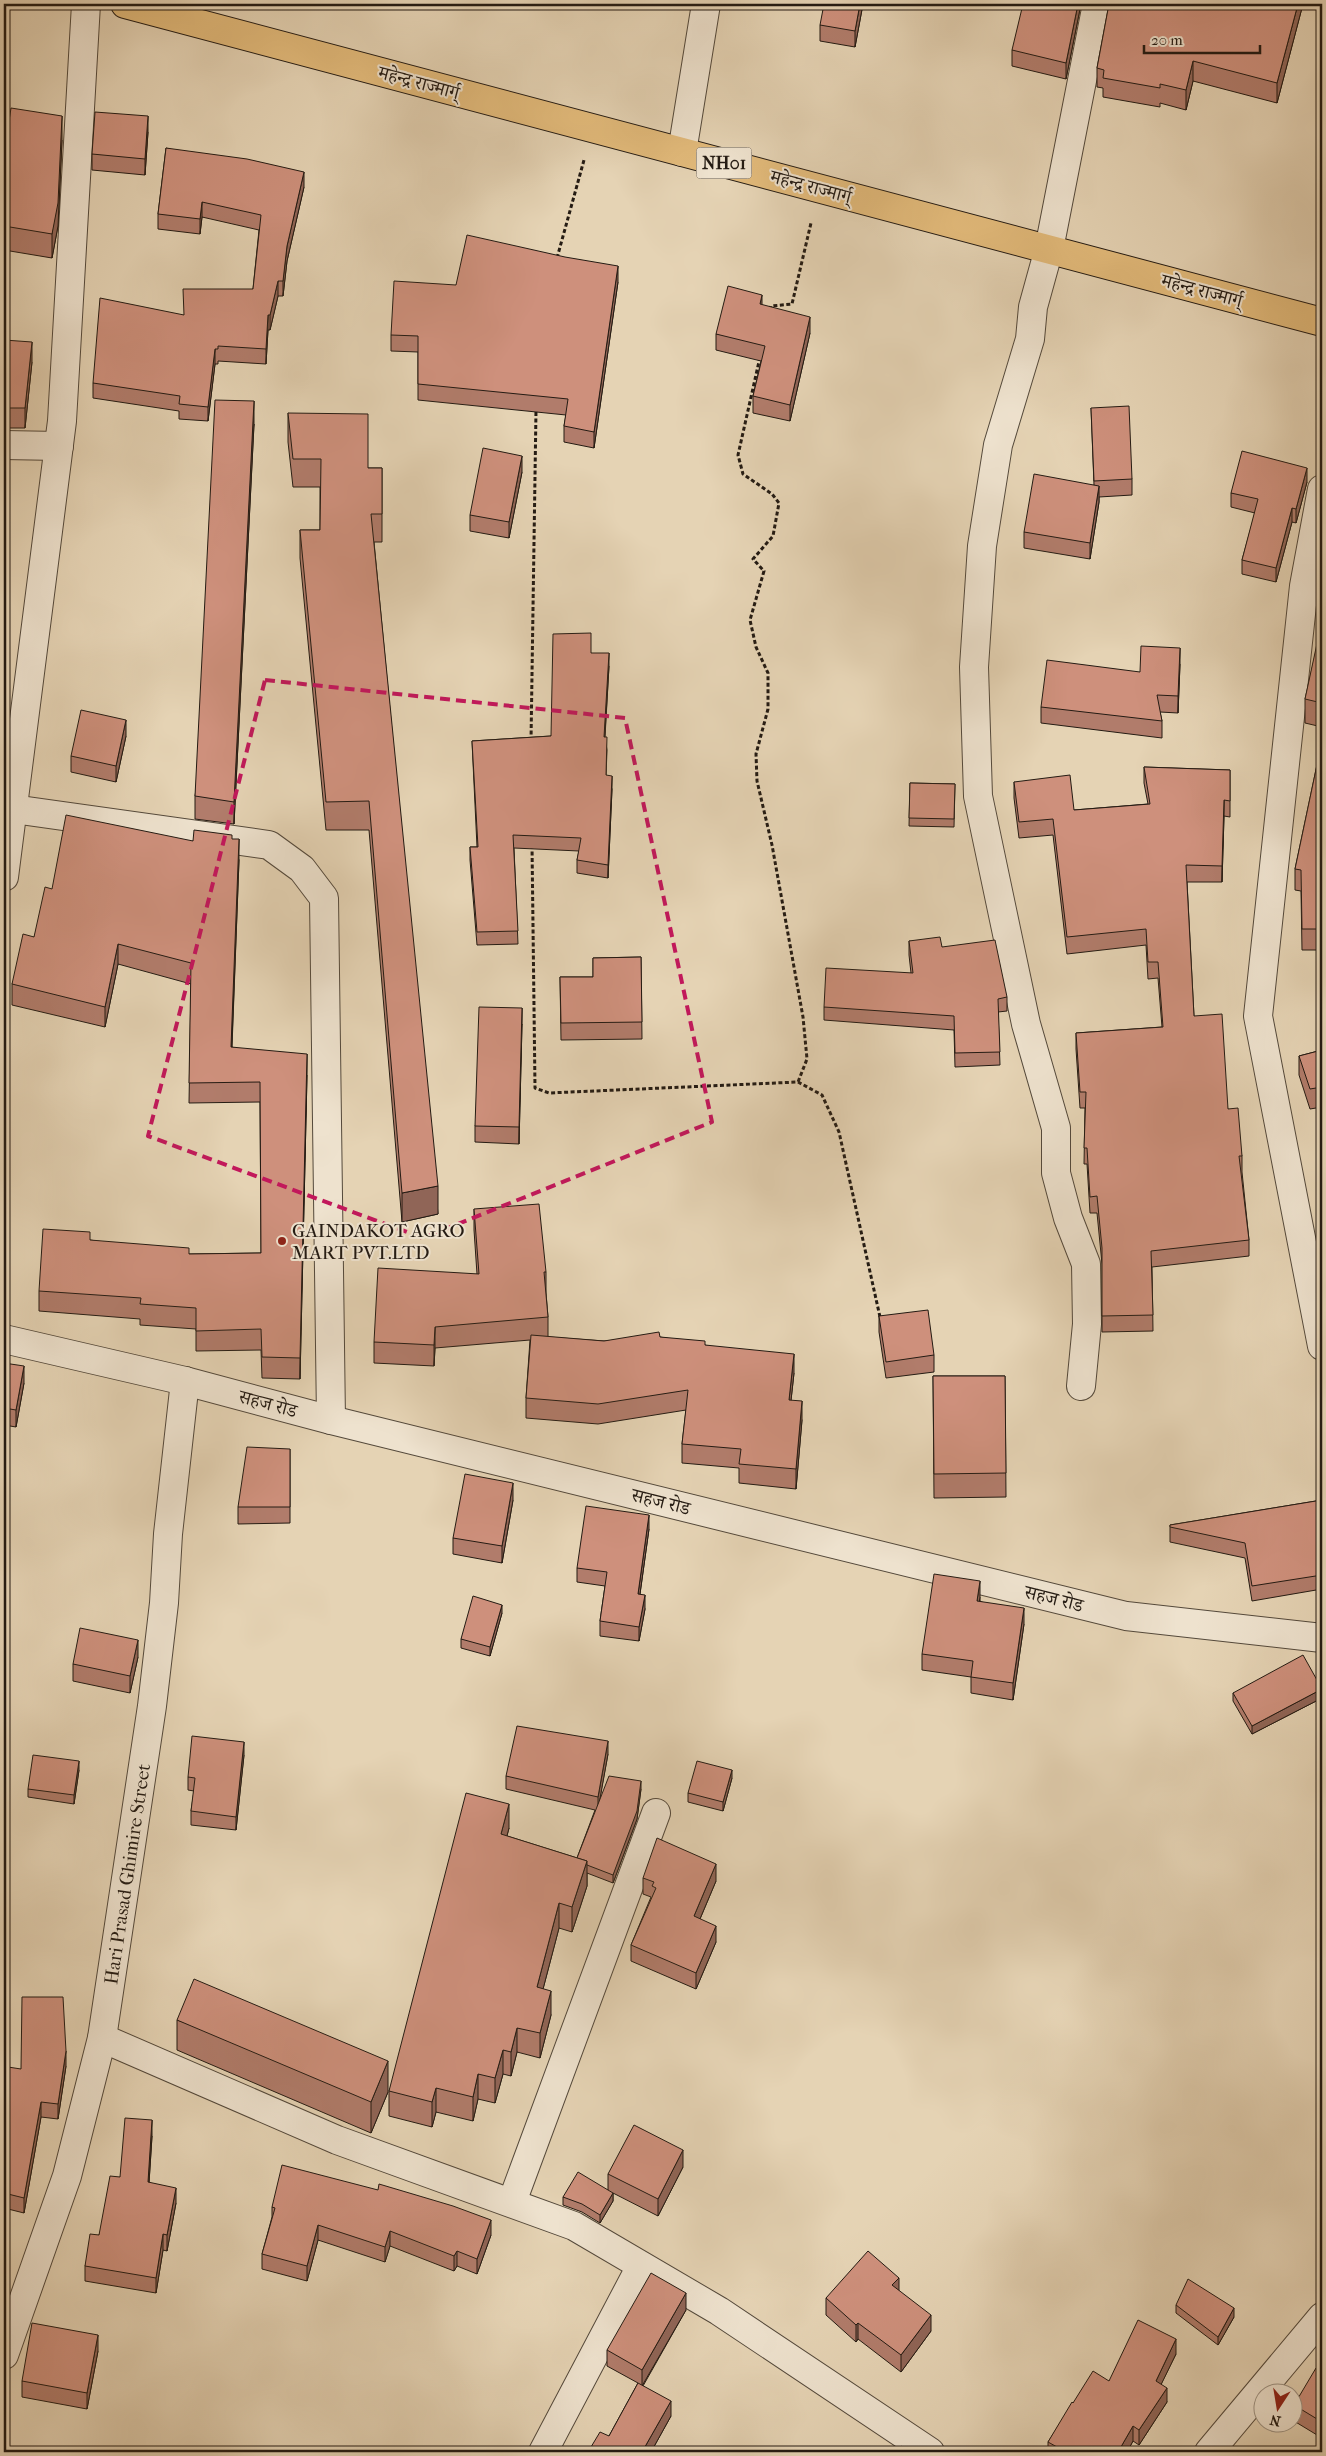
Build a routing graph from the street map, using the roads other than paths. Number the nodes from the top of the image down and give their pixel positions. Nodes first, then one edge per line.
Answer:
1 (86, 4) edge
2 (126, 4) edge
3 (706, 4) edge
4 (1097, 4) edge
5 (174, 10) edge
6 (682, 152) junction
7 (1048, 249) junction
8 (1322, 322) edge
9 (4, 445) edge
10 (59, 446) junction
11 (1322, 489) edge
12 (13, 809) junction
13 (4, 877) edge
14 (4, 1339) edge
15 (1322, 1346) edge
16 (185, 1381) junction
17 (1081, 1386) dead end
18 (331, 1420) junction
19 (1322, 1638) edge
20 (656, 1813) dead end
21 (102, 2038) junction
22 (512, 2202) junction
23 (640, 2266) junction
24 (1322, 2317) edge
25 (4, 2355) edge
26 (543, 2452) edge
27 (930, 2452) edge
28 (1209, 2452) edge

1 - 10 street
2 - 5 highway, महेन्द्र राज्मार्ग् / NH01
3 - 6 street
4 - 7 street
5 - 6 highway, महेन्द्र राज्मार्ग् / NH01
6 - 7 highway, महेन्द्र राज्मार्ग् / NH01
7 - 8 highway, महेन्द्र राज्मार्ग् / NH01
7 - 17 street
9 - 10 street
10 - 12 street
11 - 15 street
12 - 13 street
12 - 18 street
14 - 16 street, सहज रोड
16 - 18 street, सहज रोड
16 - 21 street, Hari Prasad Ghimire Street
18 - 19 street, सहज रोड
20 - 22 street
21 - 22 street
21 - 25 street, Hari Prasad Ghimire Street
22 - 23 street
23 - 26 street
23 - 27 street
24 - 28 street

